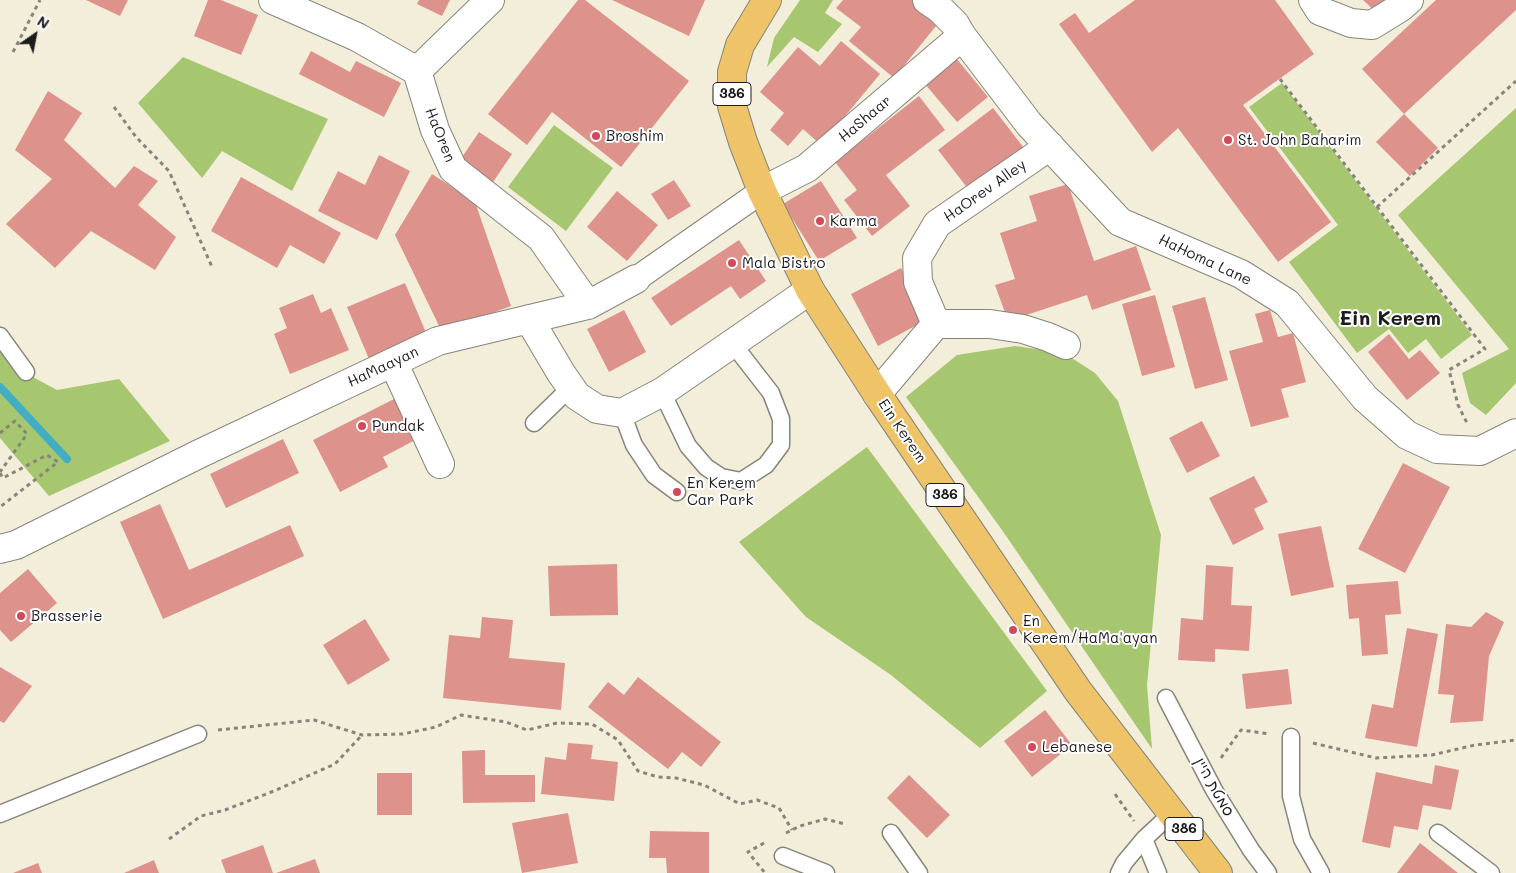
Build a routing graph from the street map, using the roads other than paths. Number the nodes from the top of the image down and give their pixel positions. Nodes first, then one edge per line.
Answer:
1 (273, 0) edge
2 (490, 0) edge
3 (767, 0) edge
4 (927, 0) edge
5 (1313, 0) edge
6 (1409, 0) edge
7 (962, 36) junction
8 (417, 71) junction
9 (1050, 146) junction
10 (762, 191) junction
11 (636, 279) joint
12 (810, 290) junction
13 (588, 305) junction
14 (529, 318) junction
15 (936, 324) junction
16 (0, 336) edge
17 (733, 344) junction
18 (1066, 345) dead end
19 (393, 362) junction
20 (26, 372) dead end
21 (570, 387) junction
22 (662, 392) junction
23 (877, 394) junction
24 (622, 414) junction
25 (534, 423) dead end
26 (1516, 433) edge
27 (440, 464) dead end
28 (677, 492) dead end
29 (0, 549) edge
30 (1166, 698) dead end
31 (198, 734) road end
32 (1292, 738) road end
33 (1172, 813) junction
34 (0, 814) edge
35 (1438, 832) dead end
36 (891, 833) dead end
37 (1144, 839) junction
38 (783, 856) dead end
39 (826, 873) edge
40 (918, 873) edge
41 (1119, 873) edge
42 (1158, 873) edge
43 (1218, 873) edge
44 (1268, 873) edge
45 (1320, 873) edge
46 (1491, 873) edge

1 - 8 street
2 - 8 street
3 - 10 main road, Ein Kerem / 386
4 - 7 street, HaHoma Lane
5 - 6 street
7 - 9 street, HaHoma Lane
7 - 10 street, HaShaar
8 - 13 street, HaOren
9 - 15 street, HaOrev Alley
9 - 26 street, HaHoma Lane
10 - 11 street, HaMaayan
10 - 12 main road, Ein Kerem / 386
11 - 13 street, HaMaayan
12 - 17 street
12 - 23 main road, Ein Kerem / 386
13 - 14 street, HaMaayan
14 - 19 street, HaMaayan
14 - 21 street
15 - 18 street
15 - 23 street
16 - 20 lane
17 - 22 street
17 - 22 lane
19 - 27 street
19 - 29 street, HaMaayan
21 - 24 street
21 - 25 lane
22 - 24 street
23 - 33 main road, Ein Kerem / 386
24 - 28 lane
30 - 44 lane, סמטת היין
31 - 34 lane
32 - 45 lane
33 - 37 lane
33 - 43 main road, Ein Kerem / 386
35 - 46 lane
36 - 40 lane
37 - 41 lane
37 - 42 lane
38 - 39 lane

